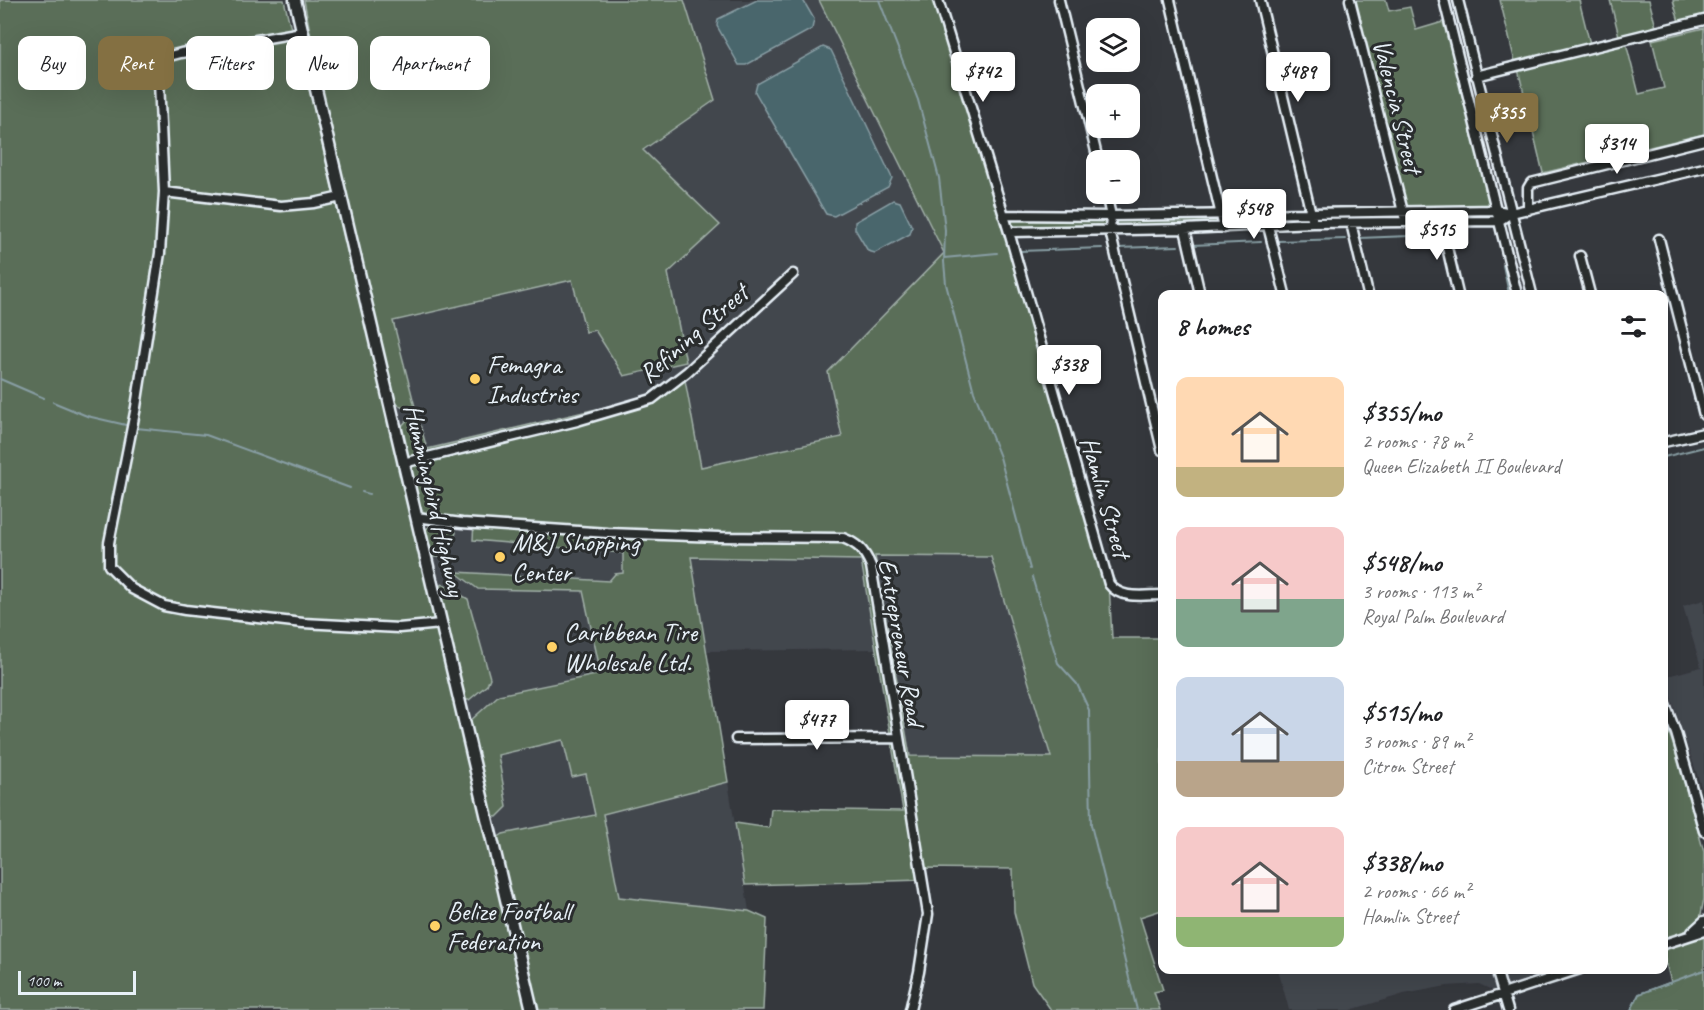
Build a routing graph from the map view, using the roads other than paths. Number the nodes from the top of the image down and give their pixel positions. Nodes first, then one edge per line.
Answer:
1 (938, 0) edge
2 (1059, 0) edge
3 (1170, 0) edge
4 (1260, 0) edge
5 (1350, 0) edge
6 (1444, 0) edge
7 (1458, 0) edge
8 (296, 2) edge
9 (1460, 10) junction
10 (1447, 13) junction
11 (1704, 20) edge
12 (302, 32) junction
13 (1476, 76) junction
14 (1704, 140) edge
15 (1096, 150) edge
16 (1704, 168) edge
17 (164, 192) junction
18 (341, 197) junction
19 (1109, 204) edge
20 (1496, 210) junction
21 (1528, 210) junction
22 (1403, 212) junction
23 (1311, 213) junction
24 (1511, 213) junction
25 (1003, 214) junction
26 (1220, 214) junction
27 (1112, 216) junction
28 (1499, 221) junction
29 (1406, 222) junction
30 (1441, 222) junction
31 (1313, 223) junction
32 (1351, 223) junction
33 (1268, 226) junction
34 (1224, 228) junction
35 (1185, 229) junction
36 (1110, 231) junction
37 (1008, 232) junction
38 (1659, 239) dead end
39 (1580, 255) dead end
40 (794, 274) dead end
41 (1199, 290) edge
42 (1284, 290) edge
43 (1367, 290) edge
44 (1457, 290) edge
45 (1516, 290) edge
46 (1531, 290) edge
47 (1589, 290) edge
48 (1704, 415) edge
49 (1158, 433) edge
50 (1704, 433) edge
51 (1668, 441) edge
52 (403, 463) junction
53 (416, 517) junction
54 (1158, 595) edge
55 (441, 624) junction
56 (1668, 712) edge
57 (898, 738) junction
58 (736, 739) dead end
59 (1704, 831) edge
60 (1704, 921) edge
61 (1704, 931) edge
62 (1687, 936) junction
63 (1668, 943) edge
64 (1497, 974) edge
65 (1565, 974) edge
66 (1503, 995) junction
67 (532, 1010) edge
68 (910, 1010) edge
69 (1454, 1010) edge
70 (1508, 1010) edge

1 - 25 street, Hamlin Street
2 - 15 street
3 - 26 street
4 - 23 street
5 - 22 street, Valencia Street
6 - 10 street
7 - 9 street
8 - 12 main road, Hummingbird Highway
9 - 10 street
9 - 13 street
10 - 20 street
11 - 13 street
12 - 17 street
12 - 18 main road, Hummingbird Highway
13 - 24 street
14 - 21 street
16 - 21 street
17 - 18 street
17 - 55 street
18 - 52 main road, Hummingbird Highway
19 - 27 street
20 - 22 street
20 - 24 street
20 - 28 street
21 - 24 street
22 - 23 street
22 - 29 street, Valencia Street
23 - 26 street
23 - 31 street
24 - 28 street
24 - 46 street
25 - 27 street
25 - 37 street, Hamlin Street
26 - 27 street
26 - 34 street
27 - 36 street
28 - 30 street
28 - 45 street
29 - 30 street
29 - 32 street
30 - 44 street
31 - 32 street
31 - 33 street
32 - 43 street
33 - 34 street
33 - 42 street
34 - 35 street
35 - 36 street
35 - 41 street
36 - 37 street
36 - 49 street
37 - 54 street, Hamlin Street
38 - 48 street
39 - 47 street
40 - 52 street, Refining Street
50 - 51 street
52 - 53 main road, Hummingbird Highway
53 - 55 main road, Hummingbird Highway
53 - 57 street, Entrepreneur Road
55 - 67 main road, Hummingbird Highway
56 - 59 street
57 - 58 street
57 - 68 street, Entrepreneur Road
60 - 62 street
61 - 62 street
62 - 63 street
64 - 66 street
65 - 66 street
66 - 69 street
66 - 70 street

